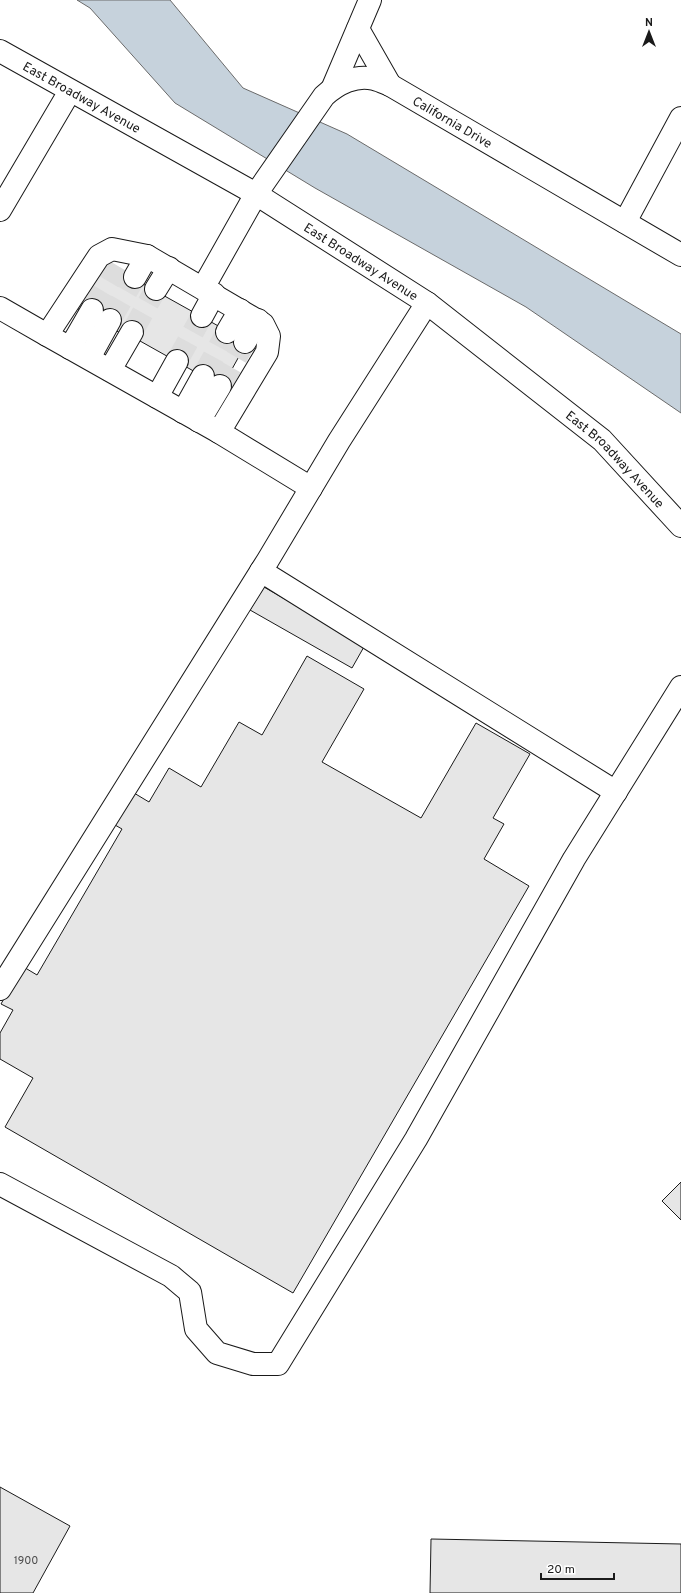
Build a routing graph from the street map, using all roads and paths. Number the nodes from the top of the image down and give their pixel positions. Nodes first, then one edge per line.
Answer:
1 (370, 0) edge
2 (358, 29) junction
3 (0, 51) edge
4 (390, 84) junction
5 (333, 87) junction
6 (70, 91) junction
7 (681, 118) edge
8 (256, 194) junction
9 (0, 210) edge
10 (625, 222) junction
11 (681, 255) edge
12 (169, 268) junction
13 (156, 289) tunnel mouth
14 (209, 291) junction
15 (427, 303) junction
16 (0, 308) edge
17 (101, 315) tunnel mouth
18 (249, 315) junction
19 (202, 316) tunnel mouth
20 (132, 332) tunnel mouth
21 (47, 335) junction
22 (236, 337) tunnel mouth
23 (79, 353) junction
24 (177, 361) tunnel mouth
25 (110, 370) junction
26 (211, 381) tunnel mouth
27 (157, 397) junction
28 (191, 417) junction
29 (219, 432) junction
30 (310, 488) junction
31 (681, 526) edge
32 (261, 571) junction
33 (681, 686) edge
34 (616, 792) junction
35 (0, 989) edge
36 (0, 1184) edge

1 - 2 street
2 - 4 street
2 - 5 street
3 - 6 street, East Broadway Avenue
4 - 5 street, California Drive
4 - 10 street, California Drive
5 - 8 street
6 - 8 street, East Broadway Avenue
6 - 9 street
7 - 10 street
8 - 14 street
8 - 15 street, East Broadway Avenue
10 - 11 street, California Drive
12 - 13 street
12 - 14 street
12 - 21 street
14 - 18 street
14 - 19 street
15 - 30 street
15 - 31 street, East Broadway Avenue
16 - 21 street
17 - 23 street
18 - 22 street
18 - 29 street
20 - 25 street
21 - 23 street
23 - 25 street
24 - 27 street
25 - 27 street
26 - 28 street
27 - 28 street
28 - 29 street
29 - 30 street
30 - 32 street
32 - 34 street
32 - 35 street
33 - 34 street
34 - 36 street

